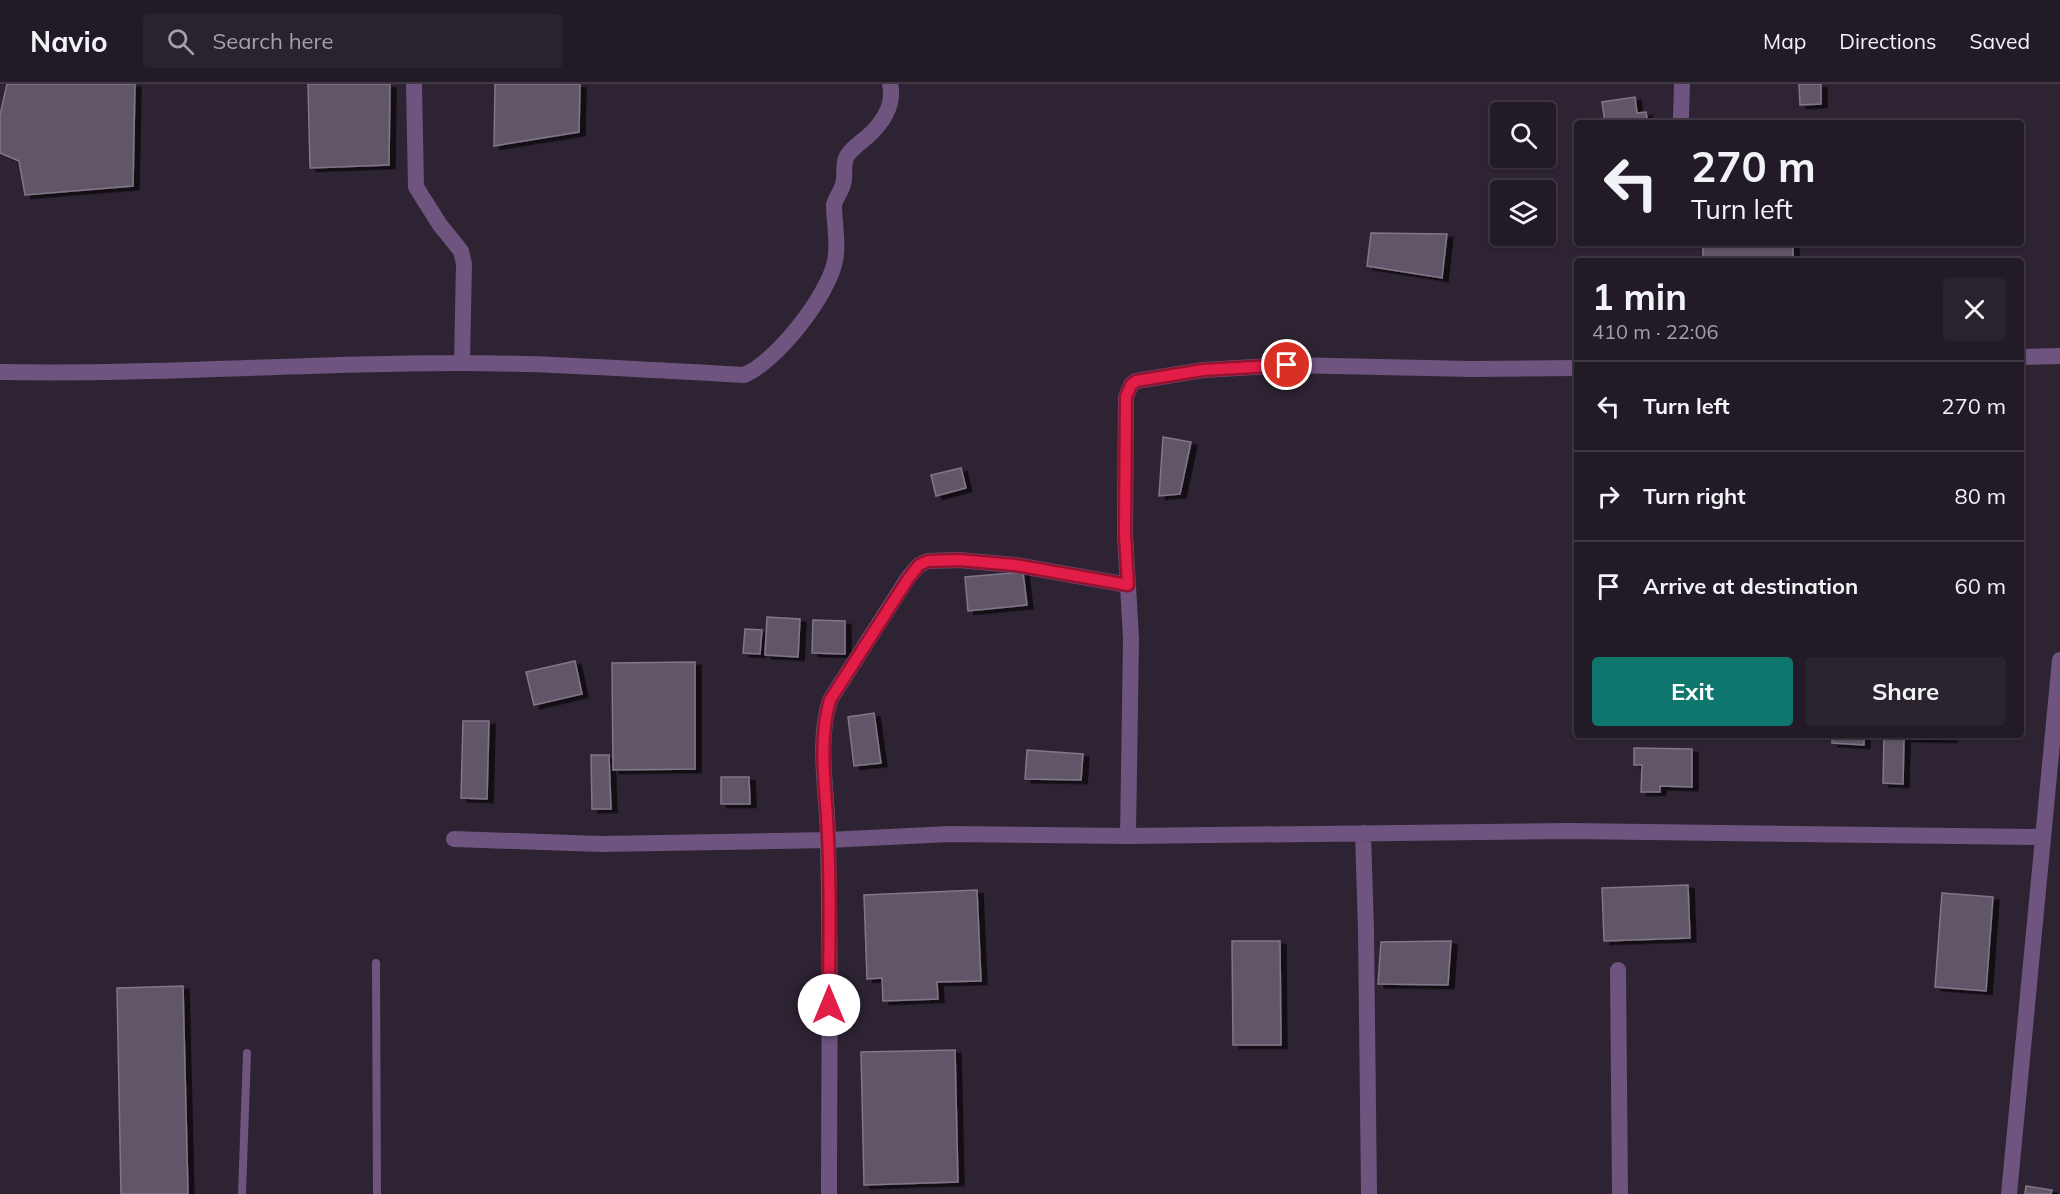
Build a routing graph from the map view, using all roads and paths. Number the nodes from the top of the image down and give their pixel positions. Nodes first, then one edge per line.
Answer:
1 (414, 84) edge
2 (890, 84) edge
3 (1682, 84) edge
4 (1682, 117) dead end
5 (2060, 356) edge
6 (2024, 357) edge
7 (462, 363) junction
8 (1574, 368) edge
9 (0, 372) edge
10 (1128, 585) junction
11 (2060, 660) edge
12 (1363, 833) junction
13 (1128, 836) junction
14 (2043, 837) junction
15 (454, 839) dead end
16 (828, 840) junction
17 (376, 963) dead end
18 (1618, 969) dead end
19 (247, 1053) dead end
20 (242, 1194) edge
21 (377, 1194) edge
22 (829, 1194) edge
23 (1369, 1194) edge
24 (1620, 1194) edge
25 (2009, 1194) edge

1 - 7 street
2 - 7 street
3 - 4 street
5 - 6 street
7 - 9 street
8 - 10 street
10 - 13 street
10 - 16 street
11 - 14 street
12 - 13 street
12 - 14 street
12 - 23 street
13 - 16 street
14 - 25 street
15 - 16 street
16 - 22 street
17 - 21 lane
18 - 24 street
19 - 20 lane

